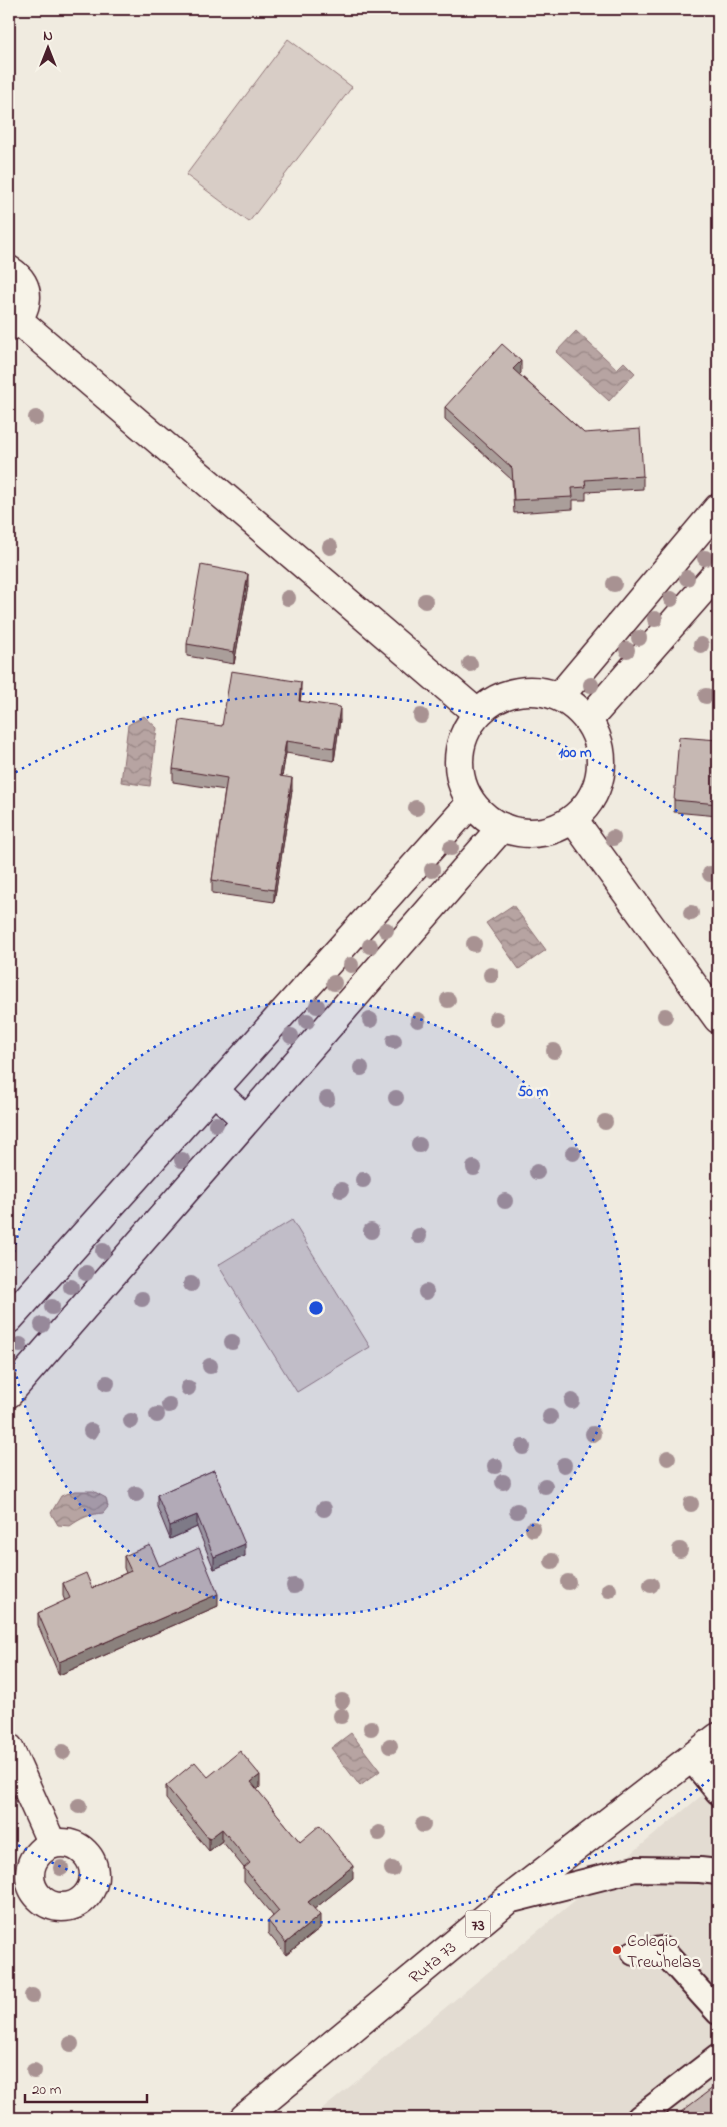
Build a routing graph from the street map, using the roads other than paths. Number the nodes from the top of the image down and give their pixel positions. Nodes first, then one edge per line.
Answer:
1 (9, 270) edge
2 (13, 323) edge
3 (718, 508) edge
4 (718, 572) edge
5 (560, 696) junction
6 (477, 713) junction
7 (588, 720) junction
8 (471, 803) junction
9 (573, 819) junction
10 (502, 827) junction
11 (718, 1018) edge
12 (214, 1090) junction
13 (246, 1120) junction
14 (9, 1319) edge
15 (9, 1393) edge
16 (718, 1737) edge
17 (9, 1748) edge
18 (691, 1759) junction
19 (718, 1792) edge
20 (52, 1844) dead end
21 (718, 1872) edge
22 (506, 1901) junction
23 (634, 1953) dead end
24 (718, 2012) edge
25 (718, 2058) edge
26 (244, 2118) edge
27 (639, 2118) edge

1 - 2 street
2 - 6 street
3 - 5 street
4 - 7 street
5 - 6 street
5 - 7 street
6 - 8 street
7 - 9 street
8 - 10 street
8 - 12 street
9 - 10 street
9 - 11 street
10 - 13 street
12 - 13 street
12 - 14 street
13 - 15 street
16 - 18 street, Ruta 73 / 73
17 - 20 street
18 - 19 lane
18 - 22 street, Ruta 73 / 73
21 - 22 lane
22 - 26 street, Ruta 73 / 73
23 - 24 lane
25 - 27 lane

